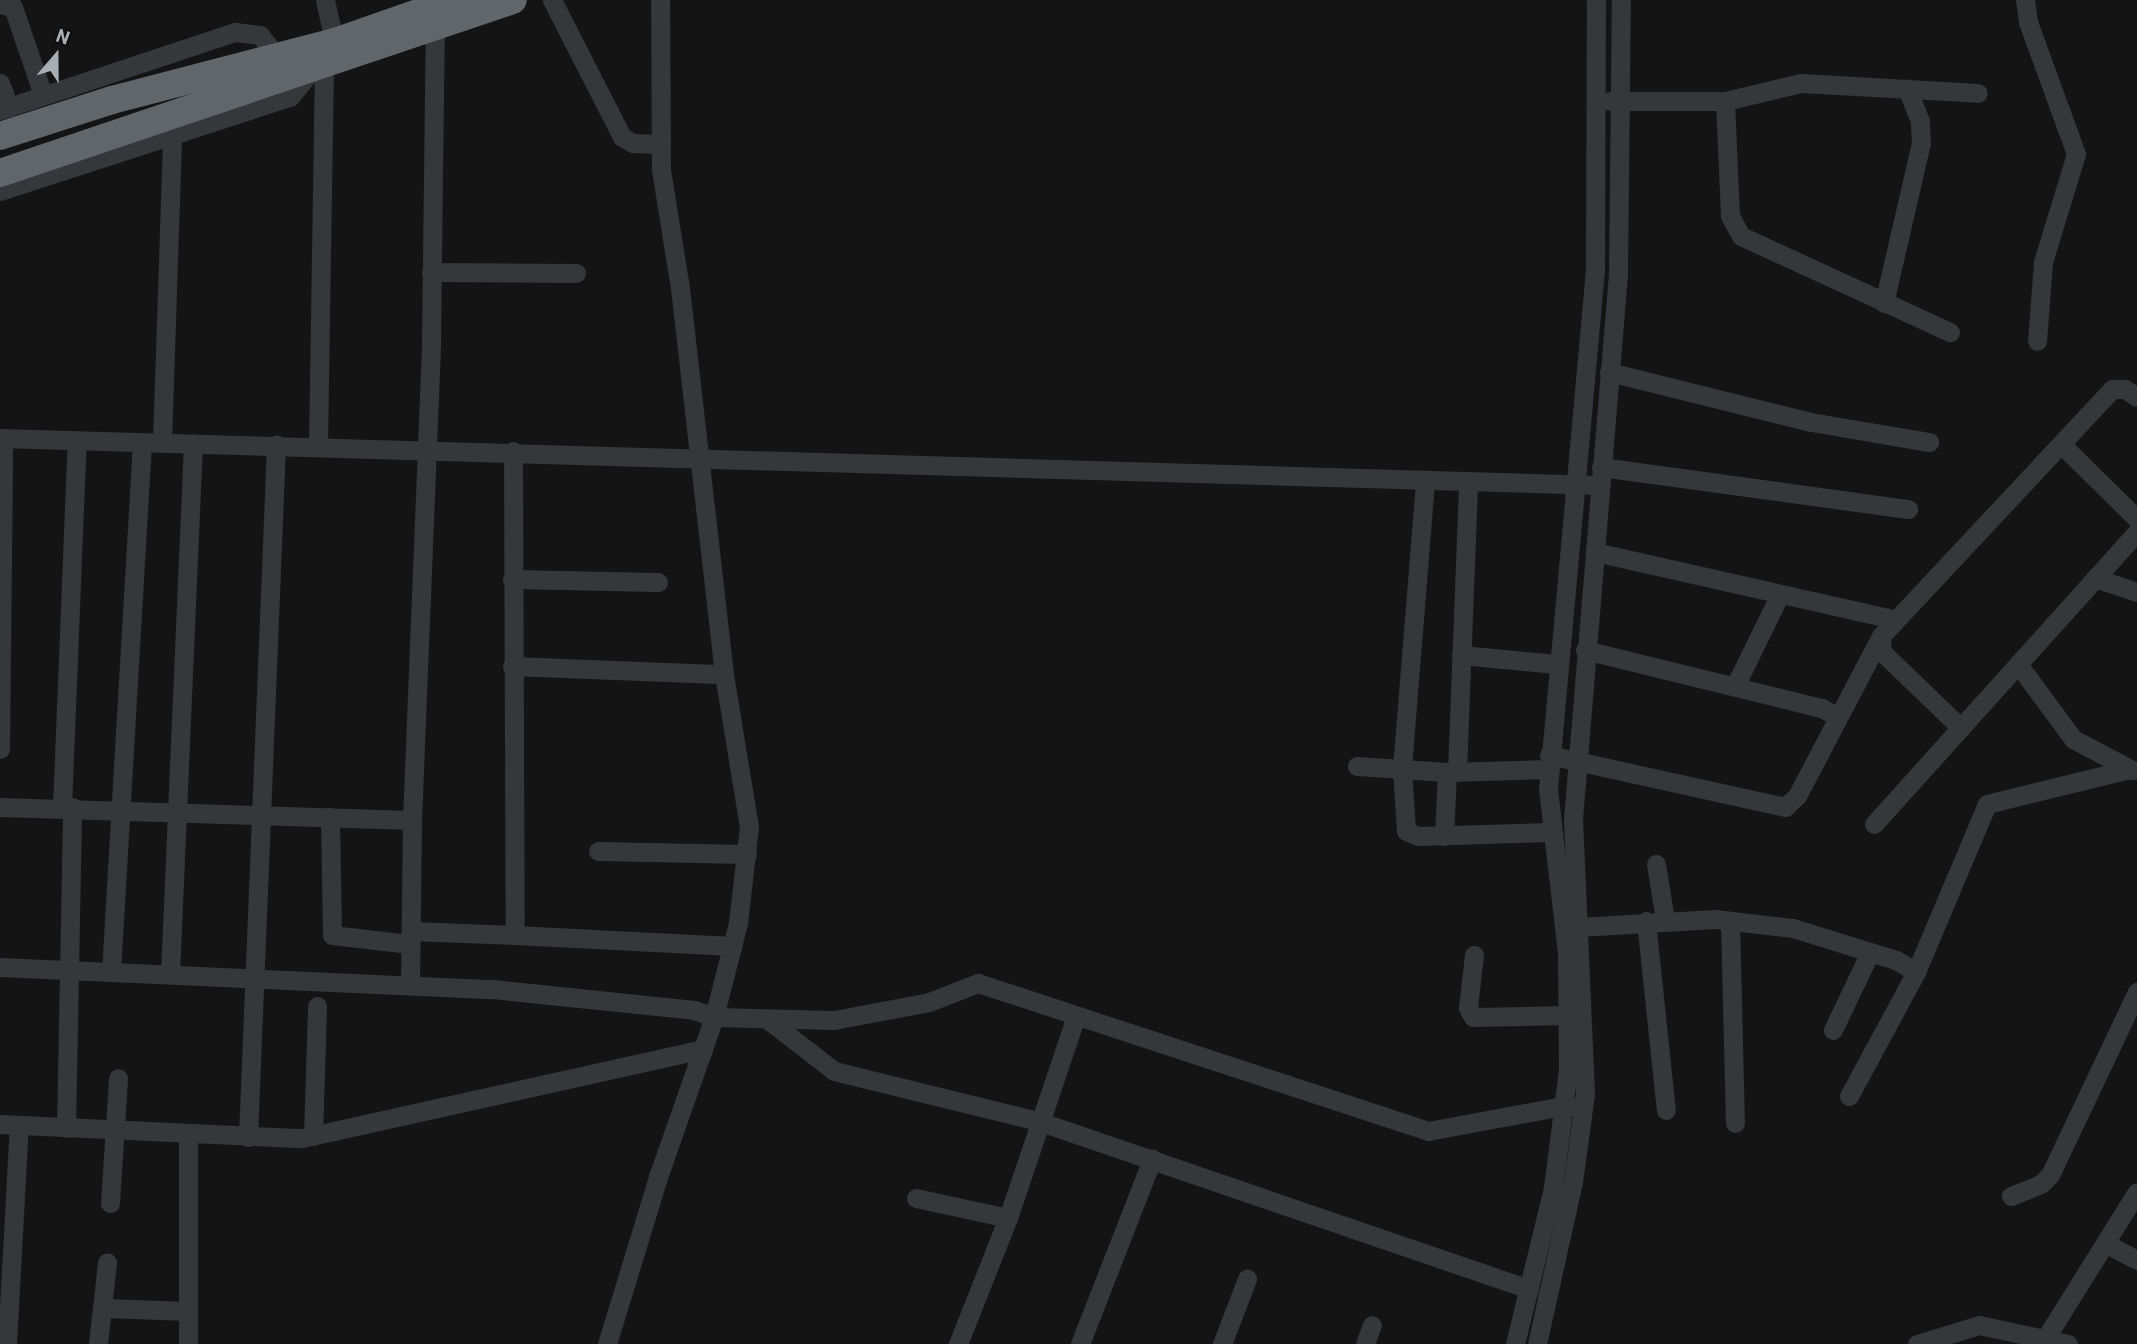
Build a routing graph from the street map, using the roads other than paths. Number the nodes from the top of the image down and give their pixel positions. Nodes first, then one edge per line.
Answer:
1 (326, 0) edge
2 (455, 0) edge
3 (513, 0) edge
4 (552, 0) edge
5 (660, 0) edge
6 (1596, 0) edge
7 (1621, 0) edge
8 (2025, 0) edge
9 (0, 4) edge
10 (422, 19) edge
11 (314, 62) junction
12 (0, 83) edge
13 (1907, 89) junction
14 (1978, 93) dead end
15 (43, 95) junction
16 (1620, 100) junction
17 (1725, 101) junction
18 (1595, 102) junction
19 (4, 109) edge
20 (172, 135) junction
21 (0, 136) edge
22 (661, 144) junction
23 (0, 173) edge
24 (0, 191) edge
25 (432, 272) junction
26 (576, 273) dead end
27 (1884, 303) junction
28 (1950, 332) dead end
29 (2037, 341) dead end
30 (1609, 372) junction
31 (2137, 397) edge
32 (2, 438) edge
33 (77, 440) junction
34 (142, 442) junction
35 (162, 442) junction
36 (1928, 442) dead end
37 (193, 443) junction
38 (2061, 444) junction
39 (276, 445) junction
40 (318, 446) junction
41 (426, 449) junction
42 (513, 451) junction
43 (698, 458) junction
44 (1600, 476) junction
45 (1424, 482) junction
46 (1468, 482) junction
47 (1577, 482) junction
48 (1908, 509) dead end
49 (2137, 519) edge
50 (2137, 532) edge
51 (1595, 552) junction
52 (512, 579) junction
53 (2095, 579) junction
54 (658, 582) dead end
55 (2137, 592) edge
56 (1780, 594) junction
57 (1893, 620) junction
58 (1879, 640) junction
59 (1585, 650) junction
60 (1461, 655) junction
61 (1558, 664) junction
62 (2018, 664) junction
63 (512, 666) junction
64 (724, 674) junction
65 (1735, 686) junction
66 (1836, 716) junction
67 (1961, 728) junction
68 (0, 749) edge
69 (1549, 762) junction
70 (1577, 762) junction
71 (1356, 766) dead end
72 (1402, 769) junction
73 (2133, 771) edge
74 (1452, 772) junction
75 (0, 807) edge
76 (67, 807) junction
77 (118, 809) junction
78 (176, 811) junction
79 (260, 814) junction
80 (330, 817) junction
81 (412, 820) junction
82 (1874, 824) dead end
83 (1550, 832) junction
84 (1444, 836) junction
85 (598, 851) dead end
86 (747, 854) junction
87 (1656, 864) dead end
88 (1655, 920) junction
89 (1730, 921) junction
90 (515, 935) junction
91 (1575, 937) junction
92 (411, 938) junction
93 (733, 946) junction
94 (1870, 952) junction
95 (1474, 955) dead end
96 (0, 967) edge
97 (71, 970) junction
98 (111, 972) junction
99 (1916, 972) junction
100 (170, 974) junction
101 (253, 976) junction
102 (410, 985) junction
103 (2137, 992) edge
104 (317, 1006) dead end
105 (1076, 1016) junction
106 (1568, 1016) junction
107 (715, 1017) junction
108 (766, 1019) junction
109 (1833, 1030) dead end
110 (703, 1049) junction
111 (118, 1077) dead end
112 (1849, 1096) dead end
113 (1563, 1106) junction
114 (1583, 1107) junction
115 (1666, 1110) dead end
116 (1041, 1122) junction
117 (1735, 1123) dead end
118 (10, 1124) edge
119 (66, 1128) junction
120 (113, 1130) junction
121 (188, 1135) junction
122 (313, 1136) junction
123 (248, 1137) junction
124 (1152, 1159) junction
125 (2137, 1192) edge
126 (2011, 1196) dead end
127 (916, 1198) dead end
128 (110, 1203) dead end
129 (1008, 1219) junction
130 (2105, 1243) junction
131 (2137, 1261) edge
132 (107, 1262) dead end
133 (1247, 1279) dead end
134 (1529, 1289) junction
135 (105, 1308) junction
136 (188, 1311) junction
137 (1372, 1325) dead end
138 (2045, 1339) junction
139 (7, 1344) edge
140 (98, 1344) edge
141 (188, 1344) edge
142 (607, 1344) edge
143 (958, 1344) edge
144 (1080, 1344) edge
145 (1222, 1344) edge
146 (1365, 1344) edge
147 (1515, 1344) edge
148 (1537, 1344) edge
149 (1917, 1344) edge
150 (2068, 1344) edge

1 - 11 street
2 - 10 highway
3 - 10 highway
4 - 22 street
5 - 22 street
6 - 18 street
7 - 16 street
8 - 29 street
9 - 15 street
10 - 11 highway
10 - 25 street
11 - 15 street
11 - 20 street
11 - 21 highway
11 - 23 highway
11 - 40 street
12 - 19 street
13 - 14 street
13 - 17 street
13 - 27 street
15 - 19 street
16 - 17 street
16 - 18 street
16 - 30 street
17 - 27 street
18 - 47 street
20 - 24 street
20 - 35 street
22 - 43 street
25 - 26 street
25 - 41 street
27 - 28 street
30 - 36 street
30 - 44 street
31 - 38 street
32 - 33 street
32 - 68 street
33 - 34 street
33 - 76 street
34 - 35 street
34 - 77 street
35 - 37 street
37 - 39 street
37 - 78 street
38 - 49 street
38 - 57 street
39 - 40 street
39 - 79 street
40 - 41 street
41 - 42 street
41 - 81 street
42 - 43 street
42 - 52 street
43 - 45 street
43 - 64 street
44 - 47 street
44 - 48 street
44 - 51 street
45 - 46 street
45 - 72 street
46 - 47 street
46 - 60 street
47 - 61 street
50 - 53 street
51 - 56 street
51 - 59 street
52 - 54 street
52 - 63 street
53 - 55 street
53 - 62 street
56 - 57 street
56 - 65 street
57 - 58 street
58 - 66 street
58 - 67 street
59 - 65 street
59 - 70 street
60 - 61 street
60 - 74 street
61 - 69 street
62 - 67 street
62 - 73 street
63 - 64 street
63 - 90 street
64 - 86 street
65 - 66 street
66 - 70 street
67 - 82 street
69 - 70 street
69 - 74 street
69 - 83 street
70 - 91 street
71 - 72 street
72 - 74 street
72 - 84 street
73 - 99 street
74 - 84 street
75 - 76 street
76 - 77 street
76 - 97 street
77 - 78 street
77 - 98 street
78 - 79 street
78 - 100 street
79 - 80 street
79 - 101 street
80 - 81 street
80 - 92 street
81 - 92 street
83 - 84 street
83 - 91 street
85 - 86 street
86 - 93 street
87 - 88 street
88 - 89 street
88 - 91 street
88 - 115 street
89 - 94 street
89 - 117 street
90 - 92 street
90 - 93 street
91 - 106 street
91 - 114 street
92 - 102 street
93 - 107 street
94 - 99 street
94 - 109 street
95 - 106 street
96 - 97 street
97 - 98 street
97 - 119 street
98 - 100 street
99 - 112 street
100 - 101 street
101 - 102 street
101 - 123 street
102 - 107 street
103 - 126 street
104 - 122 street
105 - 108 street
105 - 113 street
105 - 116 street
106 - 113 street
107 - 108 street
107 - 110 street
108 - 116 street
110 - 122 street
110 - 142 street
111 - 120 street
113 - 114 street
113 - 134 street
114 - 148 street
116 - 124 street
116 - 129 street
118 - 119 street
118 - 139 street
119 - 120 street
120 - 121 street
120 - 128 street
121 - 123 street
121 - 136 street
122 - 123 street
124 - 134 street
124 - 144 street
125 - 130 street
127 - 129 street
129 - 143 street
130 - 131 street
130 - 138 street
132 - 135 street
133 - 145 street
134 - 147 street
135 - 136 street
135 - 140 street
136 - 141 street
137 - 146 street
138 - 149 street
138 - 150 street

